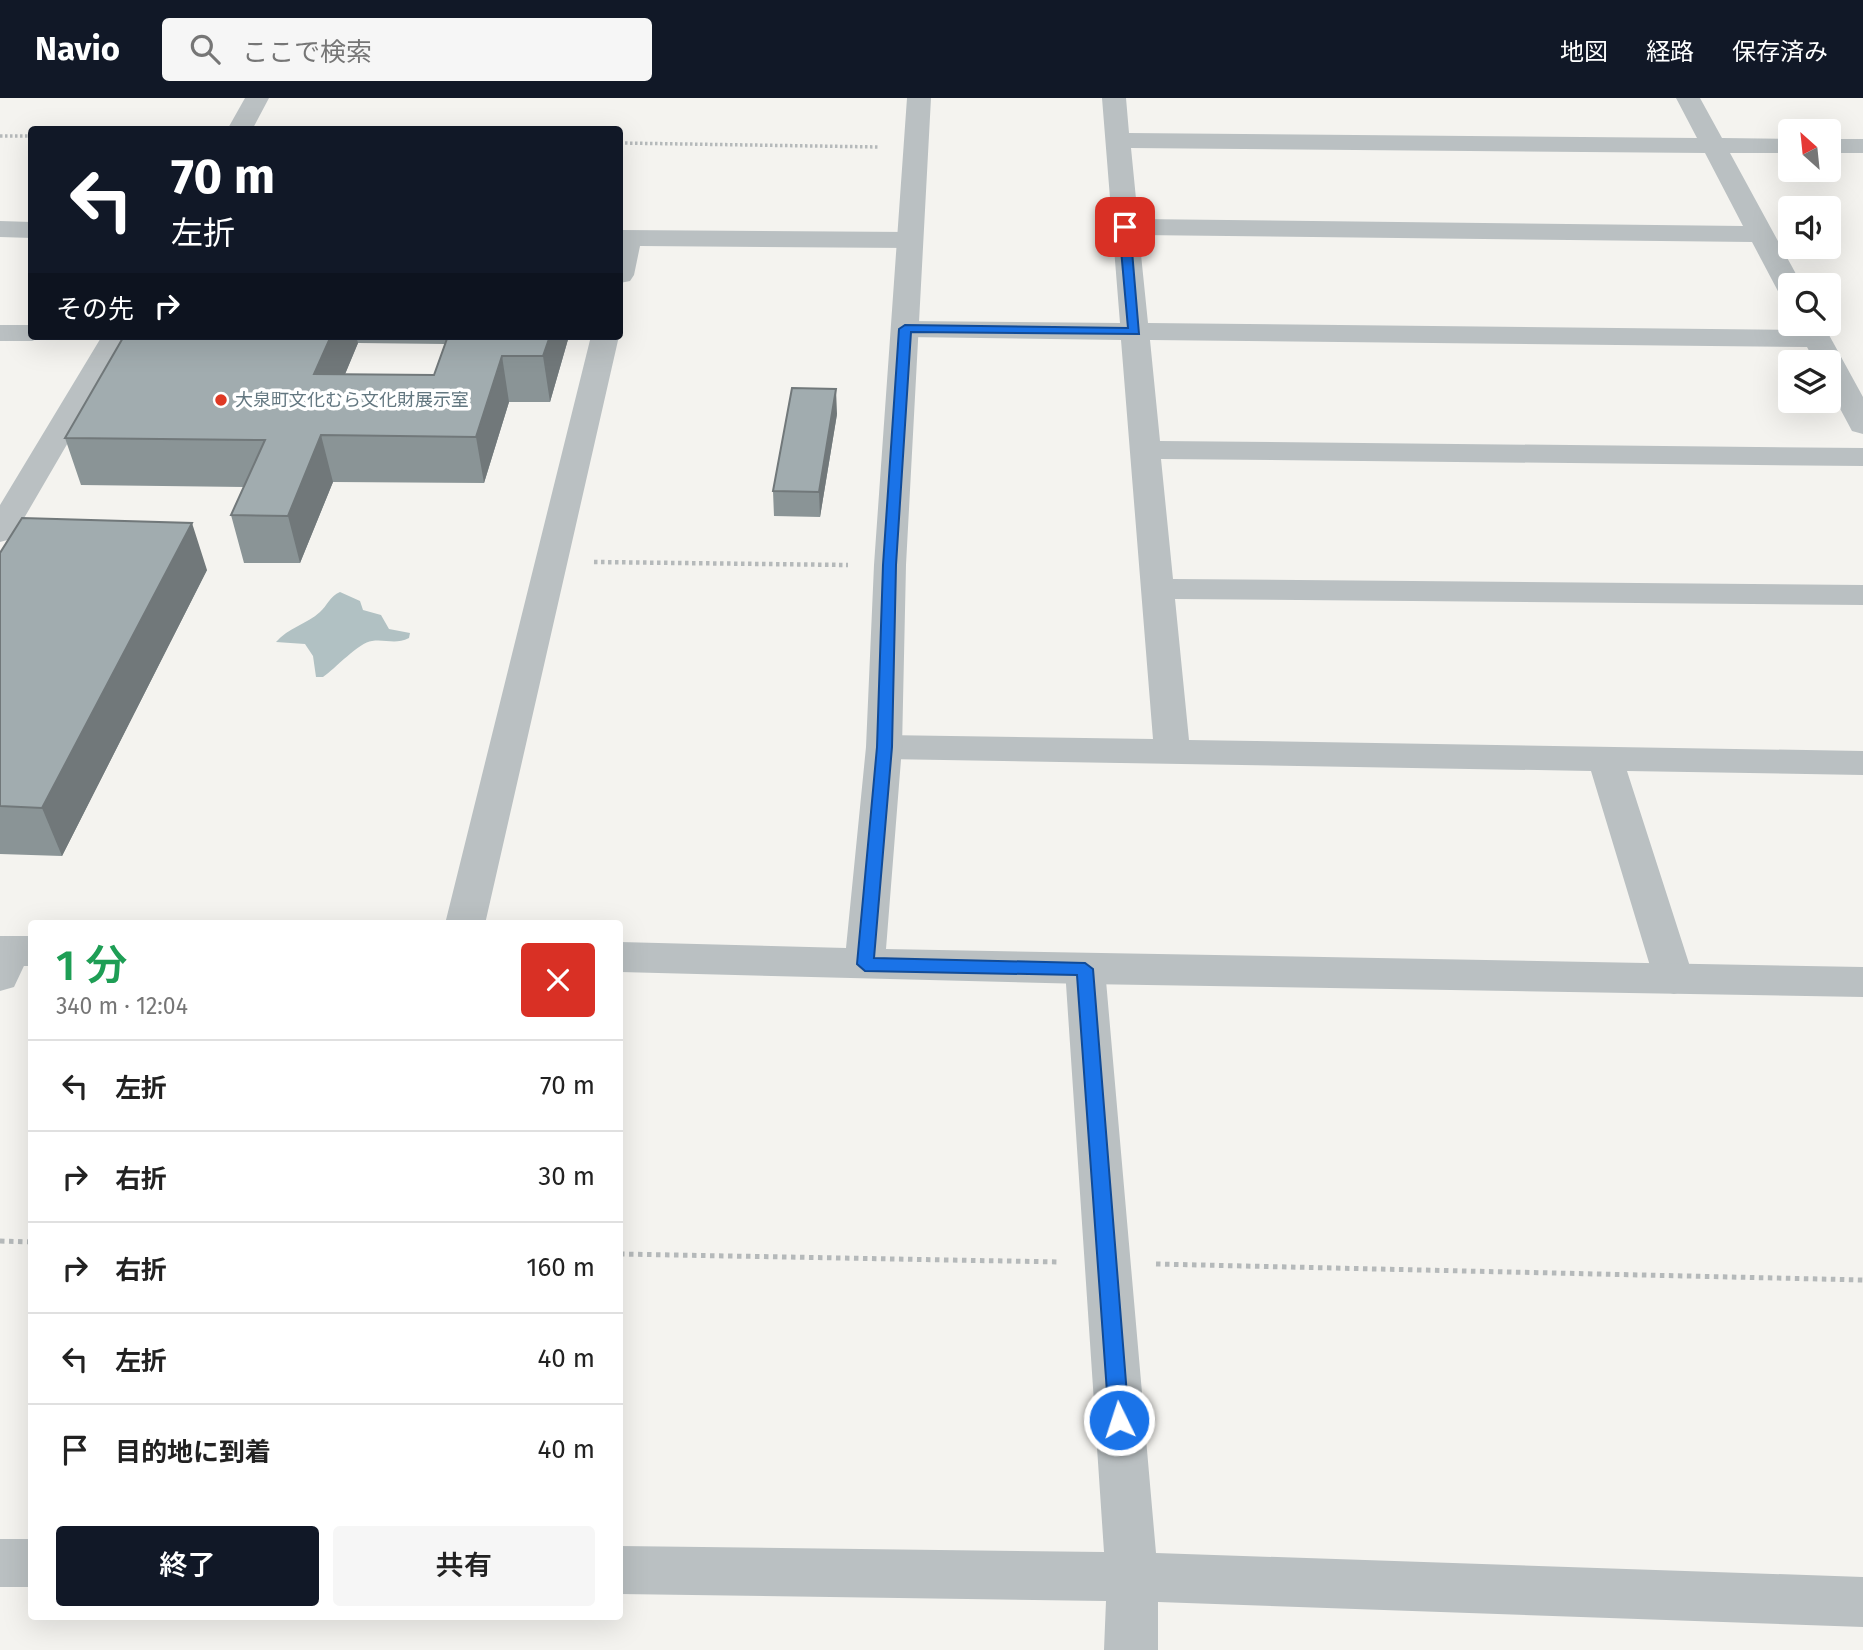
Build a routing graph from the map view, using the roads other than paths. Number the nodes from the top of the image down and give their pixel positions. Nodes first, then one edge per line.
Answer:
1 (257, 98) edge
2 (919, 98) edge
3 (1114, 98) edge
4 (1688, 98) edge
5 (241, 126) edge
6 (1117, 140) junction
7 (1713, 145) junction
8 (1778, 146) edge
9 (1841, 146) edge
10 (1863, 146) edge
11 (1125, 227) junction
12 (0, 229) edge
13 (28, 230) edge
14 (1760, 234) junction
15 (624, 238) edge
16 (910, 240) junction
17 (1781, 273) edge
18 (905, 329) junction
19 (1135, 332) junction
20 (1778, 332) edge
21 (0, 333) edge
22 (28, 333) edge
23 (1815, 336) edge
24 (114, 340) edge
25 (604, 340) edge
26 (1863, 425) edge
27 (1145, 450) junction
28 (1863, 457) edge
29 (3, 523) edge
30 (1157, 589) junction
31 (1863, 595) edge
32 (884, 747) junction
33 (1172, 751) junction
34 (1605, 758) junction
35 (1863, 763) edge
36 (466, 920) edge
37 (623, 957) edge
38 (865, 964) junction
39 (1085, 969) junction
40 (1674, 979) junction
41 (1863, 982) edge
42 (0, 1563) edge
43 (28, 1563) edge
44 (623, 1570) edge
45 (1132, 1577) junction
46 (1863, 1602) edge
47 (1130, 1650) edge

1 - 5 street
2 - 16 street
3 - 6 street
4 - 7 street
6 - 7 street
6 - 11 street
7 - 8 street
7 - 14 street
9 - 10 street
11 - 14 street
11 - 19 street
12 - 13 street
14 - 17 street
15 - 16 street
16 - 18 street
18 - 19 street
18 - 32 street
19 - 20 street
19 - 27 street
21 - 22 street
23 - 26 street
24 - 29 street
25 - 36 street
27 - 28 street
27 - 30 street
30 - 31 street
30 - 33 street
32 - 33 street
32 - 38 street
33 - 34 street
34 - 35 street
34 - 40 street
37 - 38 street
38 - 39 street
39 - 40 street
39 - 45 street
40 - 41 street
42 - 43 street
44 - 45 street
45 - 46 street
45 - 47 street

